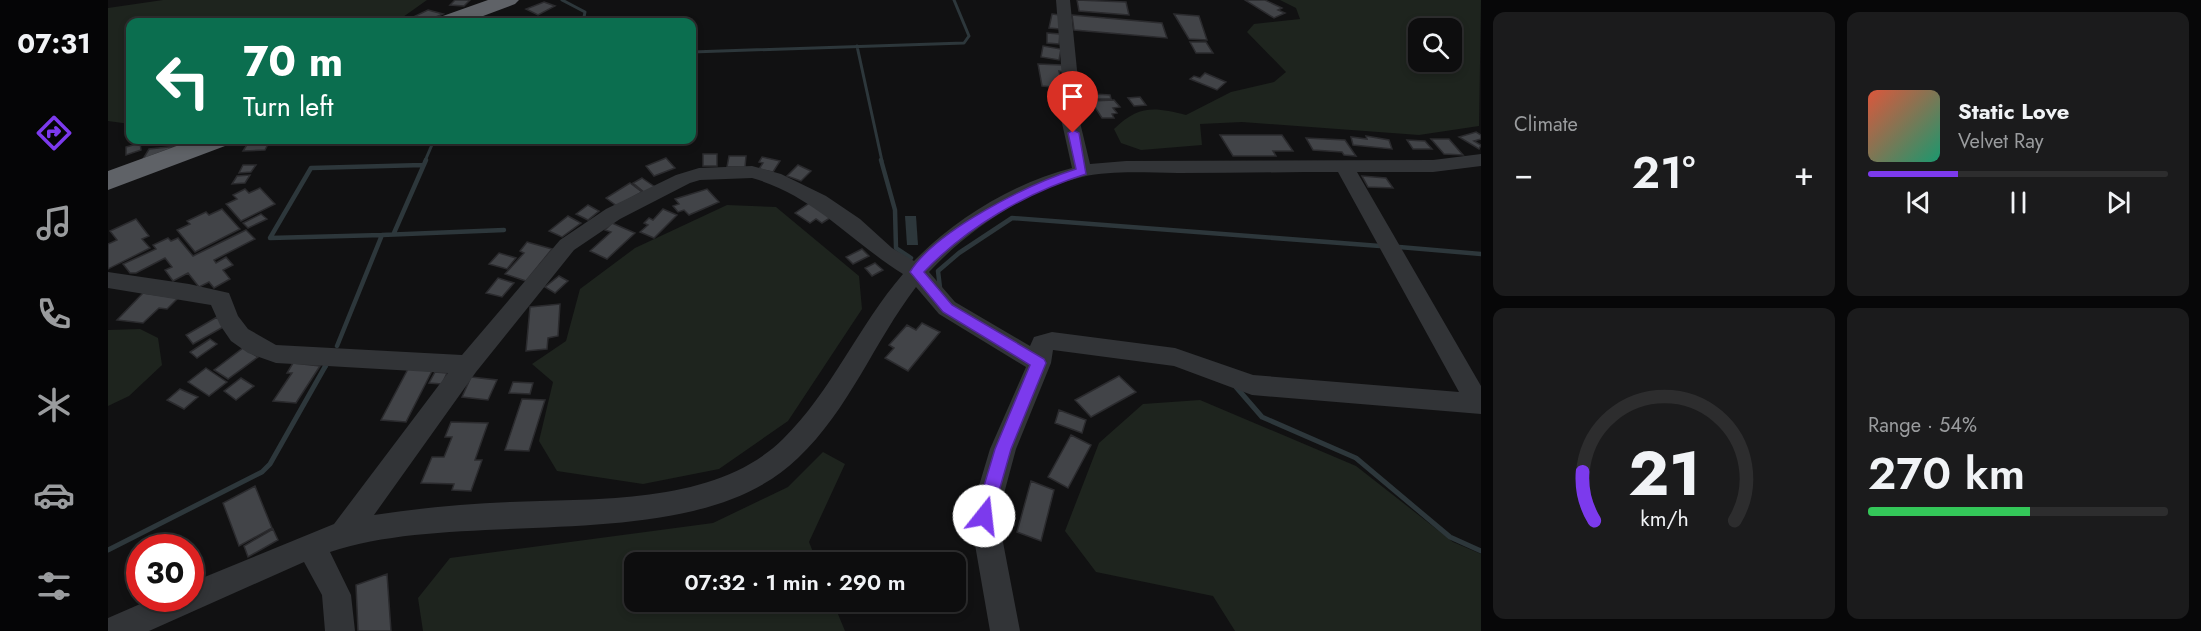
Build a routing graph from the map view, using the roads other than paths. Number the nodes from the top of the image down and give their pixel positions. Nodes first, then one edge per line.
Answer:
1 (508, 0) edge
2 (1063, 0) edge
3 (459, 18) edge
4 (206, 144) edge
5 (1481, 160) edge
6 (1344, 166) junction
7 (1082, 171) junction
8 (108, 182) edge
9 (916, 272) junction
10 (108, 280) edge
11 (1041, 353) junction
12 (468, 365) junction
13 (1481, 404) edge
14 (343, 535) junction
15 (310, 547) junction
16 (204, 592) edge
17 (158, 612) edge
18 (114, 631) edge
19 (340, 631) edge
20 (1005, 631) edge

1 - 3 highway
2 - 7 street
4 - 8 highway
5 - 6 street
6 - 7 street
6 - 13 street
7 - 9 street
9 - 11 street
9 - 12 street
9 - 14 street
10 - 12 street
11 - 13 street
11 - 20 street
12 - 14 street
14 - 15 street
15 - 16 street
15 - 19 street
17 - 18 street

